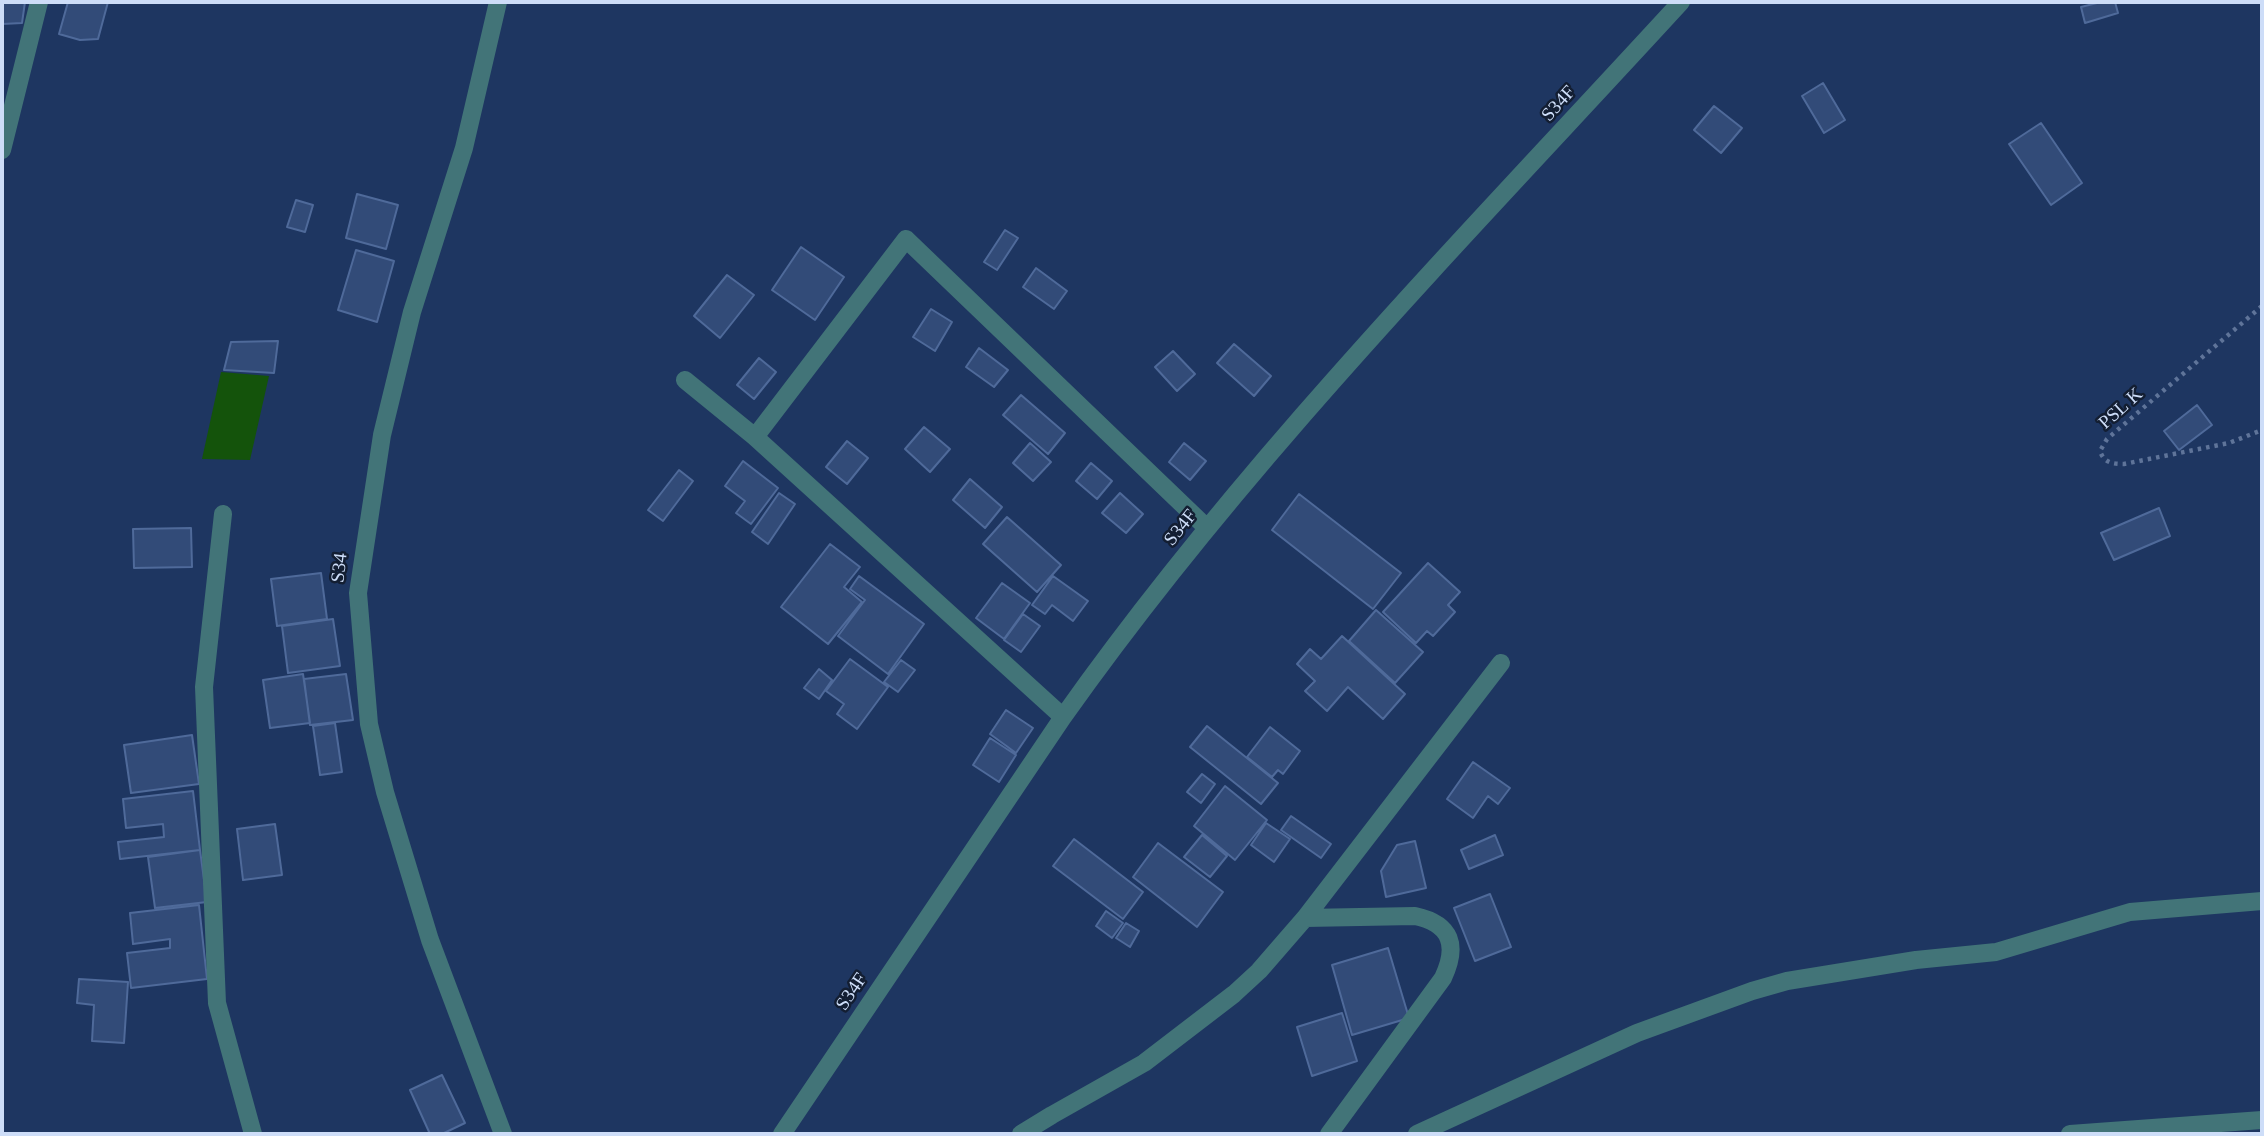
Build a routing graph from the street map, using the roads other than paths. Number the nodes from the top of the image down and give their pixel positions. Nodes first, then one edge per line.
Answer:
1 (39, 2) edge
2 (498, 2) edge
3 (1681, 2) edge
4 (2, 150) edge
5 (685, 380) dead end
6 (755, 437) junction
7 (223, 514) dead end
8 (1207, 528) junction
9 (1501, 663) dead end
10 (1063, 717) junction
11 (2262, 901) edge
12 (1305, 918) junction
13 (2262, 1119) edge
14 (253, 1134) edge
15 (503, 1134) edge
16 (782, 1134) edge
17 (1021, 1134) edge
18 (1329, 1134) edge
19 (1417, 1134) edge
20 (2070, 1134) edge

1 - 4 street
2 - 15 street, S34
3 - 8 street, S34F
5 - 6 street
6 - 8 street
6 - 10 street
7 - 14 street
8 - 10 street, S34F
9 - 12 street
10 - 16 street, S34F
11 - 19 street
12 - 17 street
12 - 18 street
13 - 20 street

